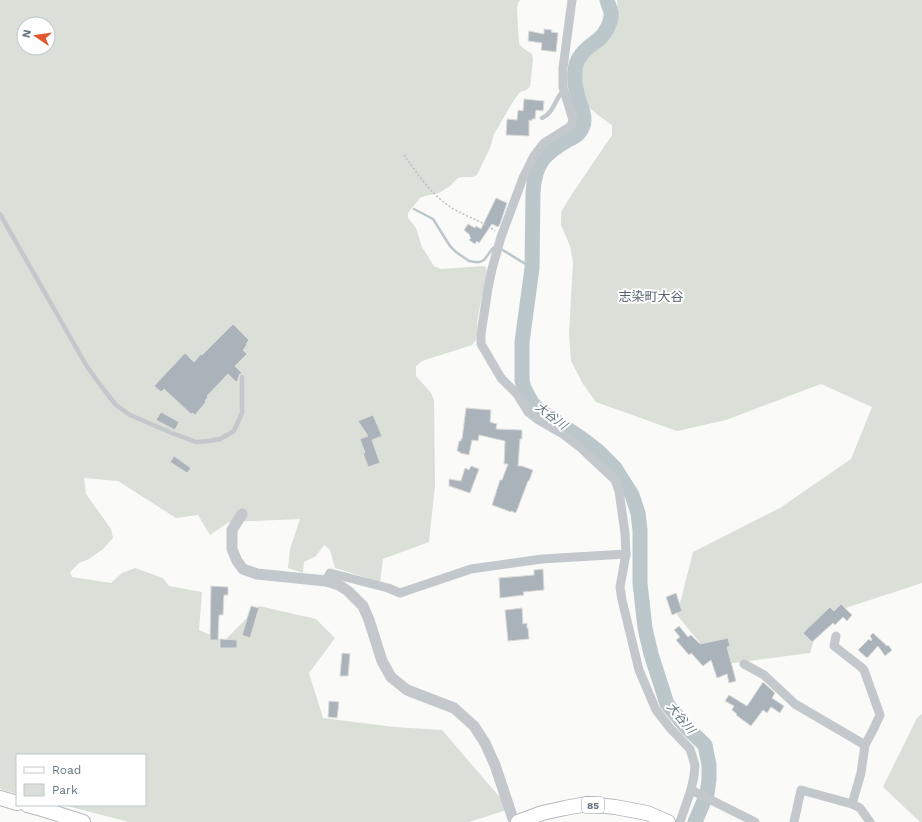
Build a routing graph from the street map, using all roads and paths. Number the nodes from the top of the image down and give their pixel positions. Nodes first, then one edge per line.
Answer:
1 (572, 0) edge
2 (564, 90) junction
3 (542, 118) dead end
4 (404, 155) dead end
5 (0, 214) edge
6 (501, 237) junction
7 (242, 377) dead end
8 (242, 514) dead end
9 (626, 554) junction
10 (326, 581) junction
11 (836, 636) dead end
12 (744, 664) dead end
13 (865, 745) junction
14 (694, 791) junction
15 (0, 798) edge
16 (16, 802) edge
17 (852, 804) junction
18 (31, 806) edge
19 (83, 822) edge
20 (514, 822) edge
21 (518, 822) edge
22 (668, 822) edge
23 (680, 822) edge
24 (756, 822) edge
25 (794, 822) edge
26 (870, 822) edge

1 - 2 street
2 - 3 lane
2 - 6 street
4 - 6 path
5 - 7 lane
6 - 9 street
8 - 10 street
9 - 10 street
9 - 14 street
10 - 20 street
11 - 13 street
12 - 13 street
13 - 17 street
14 - 23 street
14 - 24 street
15 - 16 main road
17 - 25 street
17 - 26 street
18 - 19 main road
21 - 22 main road, 85

